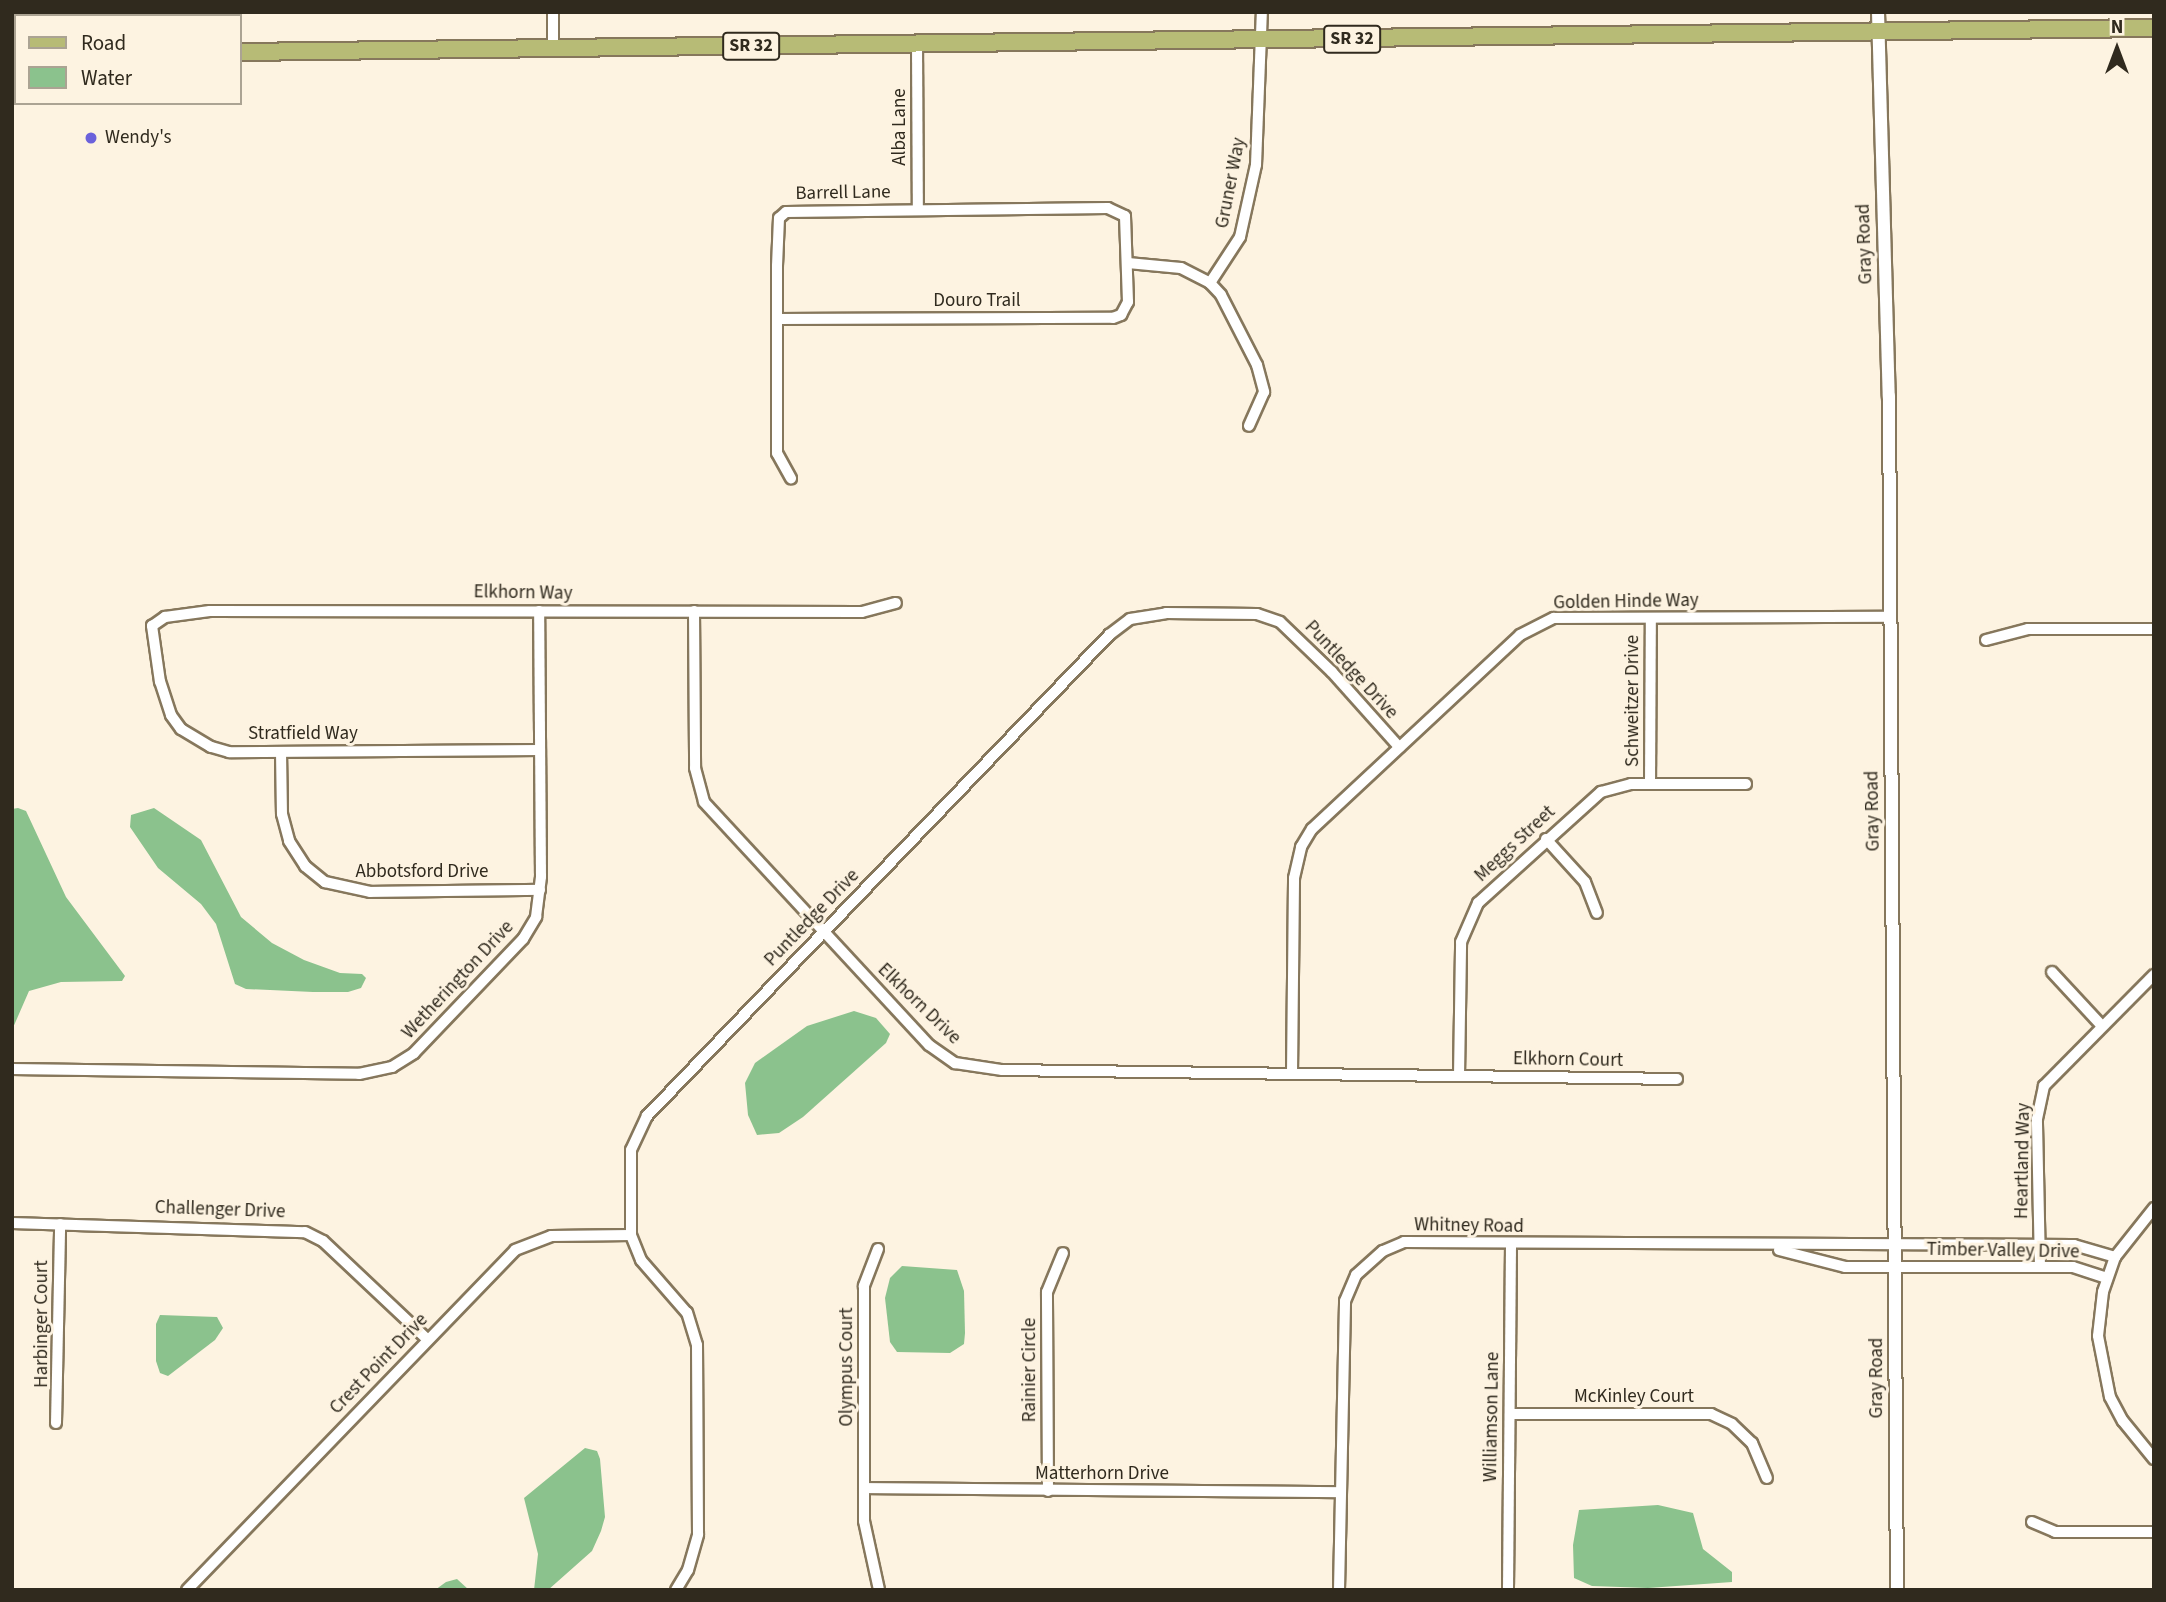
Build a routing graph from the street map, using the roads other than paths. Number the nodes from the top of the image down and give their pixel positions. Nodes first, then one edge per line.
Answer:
1 (553, 12) edge
2 (1262, 12) edge
3 (1878, 12) edge
4 (2154, 28) edge
5 (1878, 32) junction
6 (1262, 40) junction
7 (918, 44) junction
8 (553, 48) junction
9 (242, 52) edge
10 (918, 210) junction
11 (1128, 263) junction
12 (1210, 283) junction
13 (777, 319) junction
14 (1249, 426) dead end
15 (791, 478) dead end
16 (896, 603) dead end
17 (539, 611) junction
18 (694, 611) junction
19 (1891, 617) junction
20 (1651, 618) junction
21 (152, 626) joint
22 (2154, 629) edge
23 (1986, 640) dead end
24 (1399, 747) junction
25 (540, 750) junction
26 (281, 752) junction
27 (1650, 784) junction
28 (1746, 784) dead end
29 (1546, 839) junction
30 (540, 890) junction
31 (1597, 913) dead end
32 (823, 932) junction
33 (2052, 972) dead end
34 (2154, 975) edge
35 (2101, 1025) junction
36 (12, 1069) edge
37 (1292, 1073) junction
38 (1459, 1076) junction
39 (1677, 1079) dead end
40 (2154, 1208) edge
41 (12, 1223) edge
42 (60, 1224) junction
43 (631, 1235) junction
44 (1511, 1245) junction
45 (2040, 1245) junction
46 (1770, 1247) junction
47 (1897, 1247) junction
48 (878, 1249) dead end
49 (1063, 1253) dead end
50 (2115, 1257) junction
51 (2040, 1267) junction
52 (1896, 1268) junction
53 (2107, 1278) junction
54 (427, 1339) junction
55 (1510, 1414) junction
56 (57, 1423) dead end
57 (2154, 1440) edge
58 (2145, 1449) junction
59 (2154, 1459) edge
60 (1767, 1478) dead end
61 (864, 1488) junction
62 (1048, 1491) junction
63 (1341, 1492) junction
64 (2032, 1522) dead end
65 (2154, 1532) edge
66 (187, 1590) edge
67 (676, 1590) edge
68 (879, 1590) edge
69 (1339, 1590) edge
70 (1508, 1590) edge
71 (1897, 1590) edge

1 - 8 street
2 - 6 street, Gruner Way
3 - 5 street, Gray Road
4 - 5 main road, SR 32
5 - 6 main road, SR 32
5 - 19 street, Gray Road
6 - 7 main road, SR 32
6 - 12 street, Gruner Way
7 - 8 main road, SR 32
7 - 10 street, Alba Lane
8 - 9 main road, SR 32
10 - 11 street, Barrell Lane
10 - 13 street, Barrell Lane
11 - 12 street
11 - 13 street, Douro Trail
12 - 14 street
13 - 15 street, Barrell Lane
16 - 18 street, Elkhorn Way
17 - 18 street, Elkhorn Way
17 - 21 street, Elkhorn Way
17 - 25 street, Wetherington Drive
18 - 32 street, Elkhorn Drive
19 - 20 street, Golden Hinde Way
19 - 47 street, Gray Road
20 - 24 street, Golden Hinde Way
20 - 27 street, Schweitzer Drive
21 - 26 street, Stratfield Way
22 - 23 street
24 - 32 street, Puntledge Drive
24 - 37 street, Golden Hinde Way
25 - 26 street, Stratfield Way
25 - 30 street, Wetherington Drive
26 - 30 street, Abbotsford Drive
27 - 28 street, Meggs Street
27 - 29 street, Meggs Street
29 - 31 street
29 - 38 street, Meggs Street
30 - 36 street, Wetherington Drive
32 - 37 street, Elkhorn Drive
32 - 43 street, Puntledge Drive
33 - 35 street
34 - 35 street, Heartland Way
35 - 45 street, Heartland Way
37 - 38 street, Elkhorn Drive
38 - 39 street, Elkhorn Court
40 - 50 street
41 - 42 street, Challenger Drive
42 - 54 street, Challenger Drive
42 - 56 street, Harbinger Court
43 - 54 street, Crest Point Drive
43 - 67 street, Puntledge Drive
44 - 46 street, Whitney Road
44 - 55 street, Williamson Lane
44 - 63 street, Whitney Road
45 - 47 street, Timber Valley Drive
45 - 50 street, Timber Valley Drive
45 - 51 street, Heartland Way
46 - 47 street, Whitney Road
46 - 52 street, Whitney Road
47 - 52 street, Gray Road
48 - 61 street, Olympus Court
49 - 62 street, Rainier Circle
50 - 53 street
51 - 52 street, Timber Valley Drive
51 - 53 street, Timber Valley Drive
52 - 71 street, Gray Road
53 - 58 street
54 - 66 street, Crest Point Drive
55 - 60 street, McKinley Court
55 - 70 street, Williamson Lane
57 - 58 street
58 - 59 street
61 - 62 street, Matterhorn Drive
61 - 68 street, Olympus Court
62 - 63 street, Matterhorn Drive
63 - 69 street, Whitney Road
64 - 65 street

